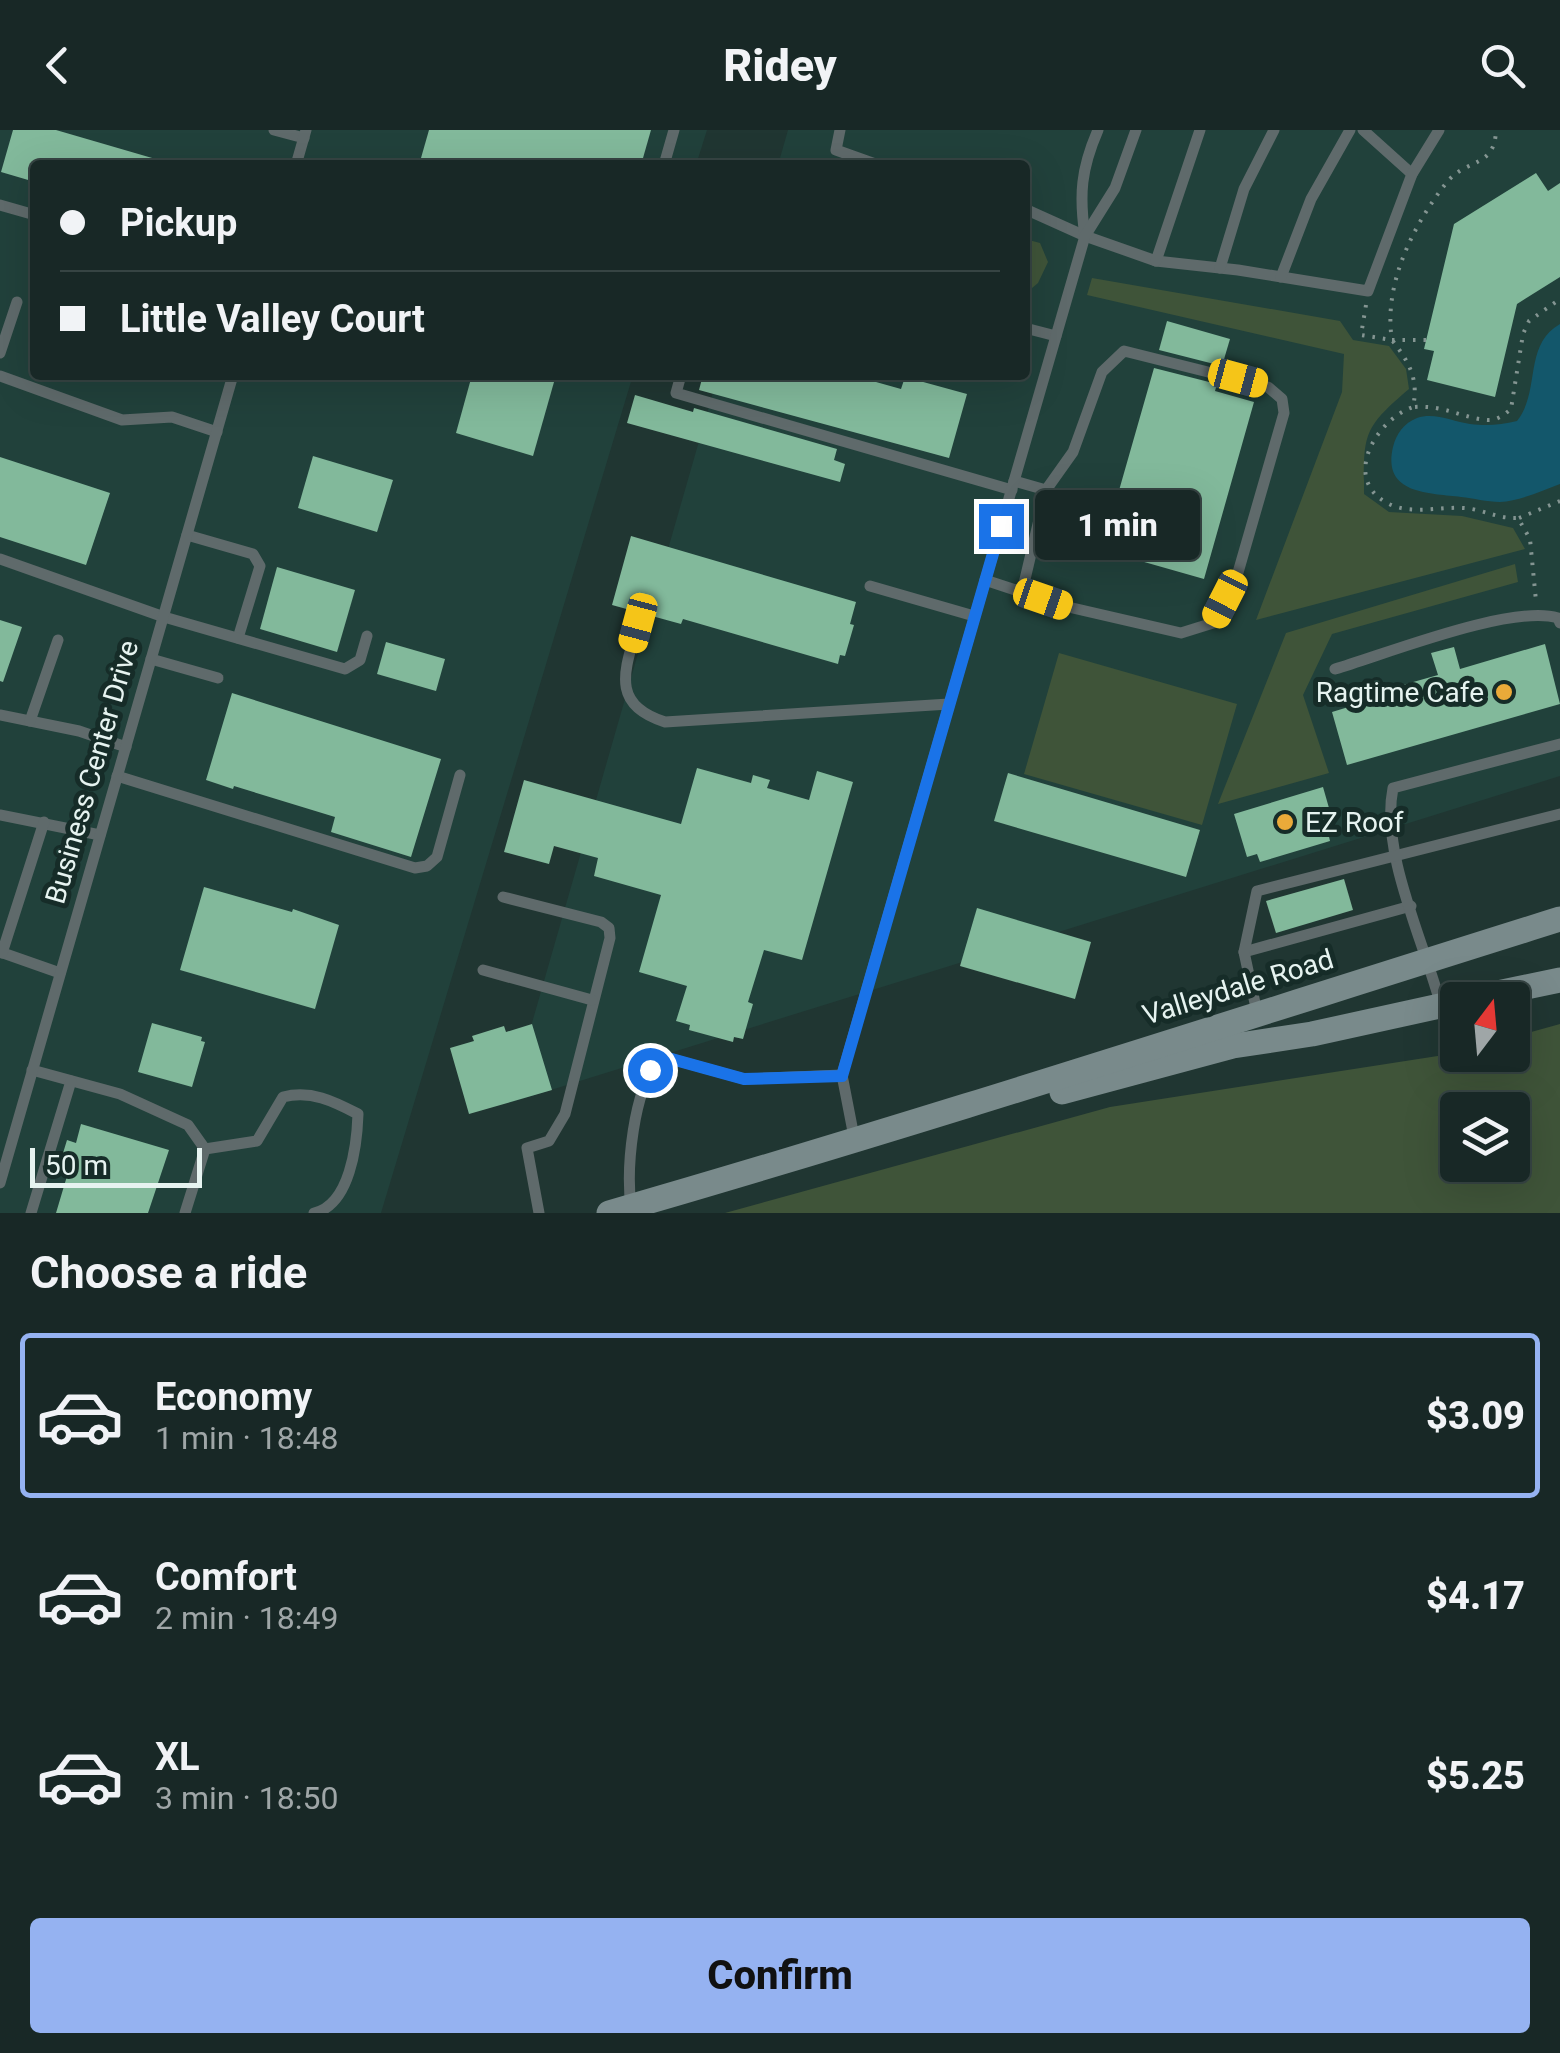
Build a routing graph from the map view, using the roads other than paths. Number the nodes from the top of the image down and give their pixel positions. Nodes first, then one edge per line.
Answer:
1 (274, 130) edge
2 (674, 130) edge
3 (840, 130) edge
4 (1098, 130) edge
5 (1136, 130) edge
6 (1200, 130) edge
7 (1274, 130) edge
8 (1350, 130) edge
9 (1363, 130) edge
10 (1439, 130) edge
11 (305, 134) edge
12 (297, 160) edge
13 (665, 160) edge
14 (864, 160) edge
15 (1412, 174) junction
16 (0, 205) edge
17 (1030, 210) edge
18 (30, 214) edge
19 (1085, 236) junction
20 (1156, 261) junction
21 (1220, 268) junction
22 (1281, 276) junction
23 (17, 302) dead end
24 (1030, 329) edge
25 (1056, 336) junction
26 (0, 353) edge
27 (0, 376) edge
28 (232, 380) edge
29 (680, 380) edge
30 (217, 432) junction
31 (1013, 485) junction
32 (1046, 490) junction
33 (187, 535) junction
34 (0, 559) edge
35 (985, 580) junction
36 (870, 586) dead end
37 (1022, 592) junction
38 (974, 616) junction
39 (164, 617) junction
40 (638, 623) dead end
41 (1560, 624) edge
42 (368, 636) dead end
43 (238, 638) junction
44 (58, 640) dead end
45 (151, 658) junction
46 (1335, 669) dead end
47 (218, 678) dead end
48 (949, 704) junction
49 (0, 716) edge
50 (30, 721) junction
51 (1560, 744) edge
52 (126, 747) junction
53 (460, 775) dead end
54 (117, 776) junction
55 (1560, 814) edge
56 (0, 815) edge
57 (44, 822) junction
58 (100, 835) junction
59 (1394, 856) junction
60 (503, 897) dead end
61 (1411, 906) junction
62 (1560, 918) edge
63 (1244, 952) junction
64 (1, 953) edge
65 (1429, 960) junction
66 (484, 970) dead end
67 (60, 973) junction
68 (1560, 980) edge
69 (1442, 982) edge
70 (1530, 986) edge
71 (592, 1000) junction
72 (1440, 1005) edge
73 (1257, 1012) junction
74 (1264, 1041) junction
75 (32, 1070) junction
76 (842, 1076) junction
77 (71, 1080) junction
78 (935, 1118) junction
79 (855, 1142) junction
80 (5, 1144) edge
81 (205, 1148) junction
82 (0, 1182) edge
83 (620, 1210) edge
84 (31, 1213) edge
85 (185, 1213) edge
86 (314, 1213) edge
87 (539, 1213) edge

1 - 11 lane
2 - 13 lane
3 - 14 lane
4 - 19 lane
5 - 19 lane
6 - 20 lane
7 - 21 lane
8 - 22 lane
9 - 15 lane
10 - 15 lane
11 - 12 lane
15 - 22 lane
16 - 18 lane
17 - 19 lane
19 - 20 lane
19 - 25 lane
20 - 21 lane
21 - 22 lane
23 - 26 lane
24 - 25 lane
25 - 31 lane
27 - 30 lane
28 - 30 lane, Business Center Drive
29 - 31 lane
30 - 33 lane, Business Center Drive
31 - 32 lane
31 - 35 lane
32 - 37 lane
32 - 37 lane
33 - 39 lane, Business Center Drive
33 - 43 lane
34 - 39 lane
35 - 37 lane
35 - 38 lane
36 - 38 lane
38 - 48 lane
39 - 43 lane
39 - 45 lane, Business Center Drive
40 - 48 lane
41 - 46 lane
42 - 43 lane
44 - 50 lane
45 - 47 lane
45 - 52 lane, Business Center Drive
48 - 76 lane
49 - 50 lane
50 - 52 lane
51 - 59 lane
52 - 54 lane, Business Center Drive
53 - 54 lane
54 - 58 lane, Business Center Drive
55 - 59 lane
56 - 57 lane
57 - 58 lane
57 - 64 lane
58 - 67 lane, Business Center Drive
59 - 61 lane
59 - 63 lane
60 - 71 lane
61 - 63 lane
61 - 65 lane
62 - 65 main road, Valleydale Road
63 - 73 lane
64 - 67 lane
65 - 69 lane
65 - 73 main road, Valleydale Road
66 - 71 lane
67 - 75 lane, Business Center Drive
68 - 70 main road, Valleydale Road
71 - 87 lane
72 - 74 main road, Valleydale Road
73 - 74 lane
73 - 78 main road, Valleydale Road
74 - 78 main road, Valleydale Road
75 - 77 lane
75 - 80 lane, Business Center Drive
76 - 79 lane
76 - 83 lane
77 - 81 lane
77 - 84 lane
78 - 79 main road, Valleydale Road
79 - 83 main road, Valleydale Road
80 - 82 lane, Business Center Drive
81 - 85 lane
81 - 86 lane

